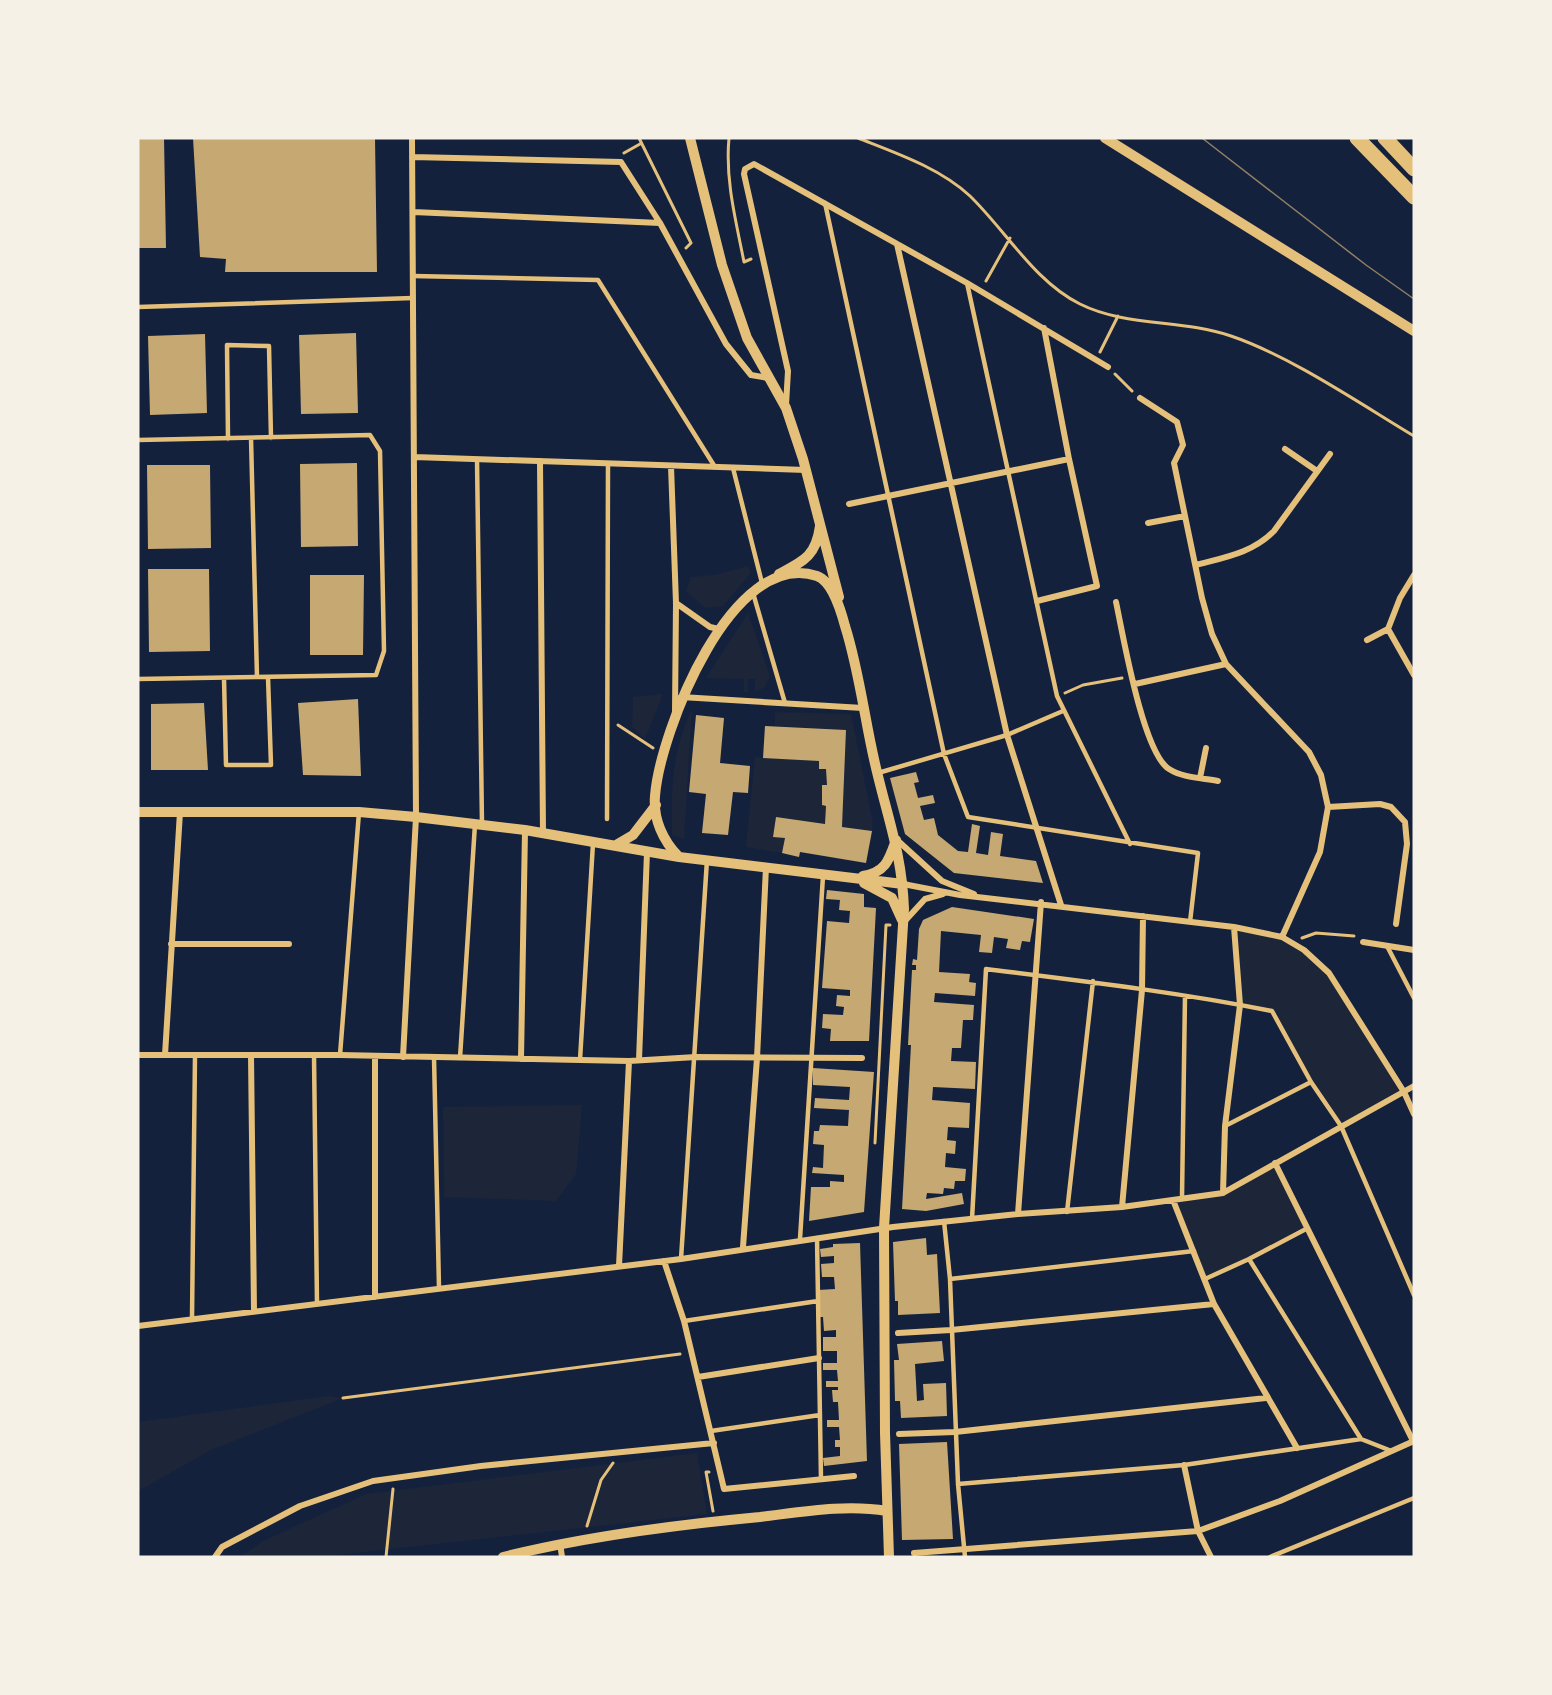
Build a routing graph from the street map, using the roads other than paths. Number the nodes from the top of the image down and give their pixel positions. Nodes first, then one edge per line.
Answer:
1 (412, 138) edge
2 (690, 138) edge
3 (1105, 138) edge
4 (1357, 138) edge
5 (1385, 138) edge
6 (412, 157) junction
7 (1414, 169) edge
8 (1414, 197) edge
9 (825, 203) junction
10 (412, 212) junction
11 (660, 223) junction
12 (897, 244) junction
13 (413, 276) junction
14 (967, 283) junction
15 (413, 298) junction
16 (138, 307) edge
17 (1044, 328) junction
18 (1414, 331) edge
19 (1108, 367) road end
20 (768, 378) junction
21 (1140, 398) road end
22 (786, 408) junction
23 (251, 438) junction
24 (271, 438) junction
25 (228, 439) junction
26 (138, 440) edge
27 (1285, 448) dead end
28 (1330, 454) dead end
29 (414, 457) junction
30 (477, 459) junction
31 (1069, 459) junction
32 (540, 461) junction
33 (608, 464) junction
34 (671, 466) junction
35 (715, 467) junction
36 (733, 468) junction
37 (806, 470) junction
38 (1317, 471) junction
39 (1009, 472) junction
40 (949, 484) junction
41 (888, 496) junction
42 (849, 504) dead end
43 (1185, 516) junction
44 (820, 523) junction
45 (1148, 524) dead end
46 (1196, 565) junction
47 (1414, 575) edge
48 (762, 583) junction
49 (753, 593) junction
50 (1037, 601) junction
51 (1116, 602) dead end
52 (676, 603) junction
53 (846, 626) junction
54 (719, 629) junction
55 (1388, 629) junction
56 (1367, 640) dead end
57 (1226, 664) junction
58 (1414, 675) edge
59 (257, 677) junction
60 (268, 677) junction
61 (224, 678) junction
62 (138, 679) edge
63 (1135, 684) junction
64 (681, 697) junction
65 (785, 703) junction
66 (863, 708) junction
67 (675, 711) junction
68 (1062, 711) junction
69 (1007, 735) junction
70 (1206, 748) dead end
71 (944, 754) junction
72 (877, 773) junction
73 (1200, 778) junction
74 (1218, 781) dead end
75 (656, 805) junction
76 (1328, 807) junction
77 (138, 812) edge
78 (180, 812) junction
79 (359, 812) junction
80 (416, 818) junction
81 (607, 819) dead end
82 (479, 825) junction
83 (1036, 828) junction
84 (525, 830) junction
85 (543, 834) junction
86 (896, 840) junction
87 (592, 843) junction
88 (1130, 844) junction
89 (616, 845) junction
90 (647, 852) junction
91 (679, 857) junction
92 (707, 860) junction
93 (766, 866) junction
94 (823, 874) junction
95 (850, 878) junction
96 (903, 884) junction
97 (949, 893) junction
98 (983, 897) junction
99 (1041, 902) junction
100 (1061, 905) junction
101 (1143, 916) junction
102 (1190, 922) junction
103 (903, 923) junction
104 (1396, 924) dead end
105 (1234, 927) junction
106 (1282, 937) junction
107 (1364, 942) road end
108 (171, 944) junction
109 (289, 944) dead end
110 (1387, 946) junction
111 (1414, 950) edge
112 (1036, 975) junction
113 (1093, 981) junction
114 (1142, 990) junction
115 (1185, 996) junction
116 (1414, 998) edge
117 (1240, 1005) junction
118 (138, 1055) edge
119 (165, 1055) junction
120 (195, 1055) junction
121 (251, 1055) junction
122 (314, 1055) junction
123 (340, 1055) junction
124 (375, 1056) junction
125 (813, 1056) junction
126 (403, 1057) junction
127 (434, 1057) junction
128 (696, 1057) junction
129 (460, 1058) junction
130 (757, 1058) junction
131 (862, 1058) dead end
132 (521, 1059) junction
133 (579, 1060) junction
134 (639, 1060) junction
135 (629, 1061) junction
136 (1311, 1082) junction
137 (1414, 1086) edge
138 (1404, 1092) junction
139 (1414, 1114) edge
140 (1225, 1126) junction
141 (1341, 1126) junction
142 (1275, 1163) junction
143 (1223, 1193) junction
144 (1182, 1197) junction
145 (1173, 1200) junction
146 (1122, 1207) junction
147 (1067, 1212) junction
148 (1018, 1214) junction
149 (972, 1219) junction
150 (944, 1221) junction
151 (884, 1228) junction
152 (1306, 1229) junction
153 (817, 1238) junction
154 (800, 1239) junction
155 (743, 1247) junction
156 (1194, 1251) junction
157 (681, 1259) junction
158 (1249, 1259) junction
159 (664, 1261) junction
160 (619, 1266) junction
161 (1205, 1279) junction
162 (950, 1280) junction
163 (440, 1288) junction
164 (1414, 1295) edge
165 (375, 1297) junction
166 (818, 1301) junction
167 (317, 1304) junction
168 (1214, 1304) junction
169 (254, 1311) junction
170 (192, 1319) junction
171 (684, 1321) junction
172 (138, 1326) edge
173 (951, 1330) junction
174 (898, 1333) dead end
175 (819, 1358) junction
176 (698, 1377) junction
177 (1266, 1398) junction
178 (820, 1415) junction
179 (711, 1431) junction
180 (955, 1432) junction
181 (898, 1434) dead end
182 (1361, 1439) junction
183 (1414, 1441) edge
184 (714, 1443) junction
185 (1297, 1448) junction
186 (1389, 1450) junction
187 (1184, 1465) junction
188 (854, 1476) dead end
189 (821, 1479) junction
190 (958, 1484) junction
191 (1414, 1498) edge
192 (887, 1511) junction
193 (1198, 1531) junction
194 (560, 1543) junction
195 (914, 1553) dead end
196 (964, 1554) edge
197 (215, 1557) edge
198 (503, 1557) edge
199 (562, 1557) edge
200 (889, 1557) edge
201 (1211, 1557) edge
202 (1270, 1557) edge

1 - 6 street
2 - 20 street
3 - 18 street
4 - 8 highway
5 - 7 highway
6 - 10 street
6 - 11 street
9 - 12 street
9 - 22 street
9 - 41 lane
10 - 11 street
10 - 13 street
11 - 20 street
12 - 14 street
12 - 40 street
13 - 15 street
13 - 35 lane
14 - 17 street
14 - 39 lane
15 - 16 lane
15 - 29 street
17 - 19 street
17 - 31 street
20 - 22 street
21 - 43 street
22 - 37 street
23 - 24 lane
23 - 25 lane
23 - 59 lane
24 - 25 lane
24 - 60 lane
25 - 26 lane
27 - 38 street
28 - 38 street
29 - 30 street
29 - 80 street
30 - 32 street
30 - 82 lane
31 - 39 street
31 - 50 street
32 - 33 street
32 - 85 street
33 - 34 street
33 - 81 lane
34 - 35 street
34 - 52 street
35 - 36 street
36 - 37 street
36 - 48 lane
37 - 44 street
38 - 46 street
39 - 40 street
39 - 50 lane
40 - 41 street
40 - 69 street
41 - 42 street
41 - 71 lane
43 - 45 street
43 - 46 street
44 - 48 street
44 - 53 street
46 - 57 street
47 - 55 street
48 - 49 street
48 - 53 street
49 - 54 street
49 - 65 lane
50 - 68 lane
51 - 63 street
52 - 54 street
52 - 67 street
53 - 66 street
54 - 64 street
55 - 56 street
55 - 58 street
57 - 63 street
57 - 76 street
59 - 60 lane
59 - 61 lane
60 - 61 lane
61 - 62 lane
63 - 73 street
64 - 65 street
64 - 67 street
65 - 66 street
66 - 72 street
67 - 75 street
68 - 69 lane
68 - 88 lane
69 - 71 lane
69 - 83 street
70 - 73 street
71 - 72 lane
71 - 83 lane
72 - 86 street
73 - 74 street
75 - 89 street
75 - 91 street
76 - 104 street
76 - 106 street
77 - 78 street
78 - 79 street
78 - 108 street
79 - 80 street
79 - 123 lane
80 - 82 street
80 - 126 street
82 - 84 street
82 - 129 lane
83 - 88 lane
83 - 100 street
84 - 85 street
84 - 132 street
85 - 87 street
86 - 95 street
86 - 96 street
86 - 98 street
87 - 89 street
87 - 133 lane
88 - 102 lane
89 - 90 street
90 - 91 street
90 - 134 street
91 - 92 street
92 - 93 street
92 - 128 lane
93 - 94 street
93 - 130 street
94 - 95 street
94 - 125 lane
95 - 96 street
95 - 103 street
96 - 97 street
96 - 103 street
97 - 98 street
97 - 103 street
98 - 99 street
99 - 100 street
99 - 112 street
100 - 101 street
101 - 102 street
101 - 114 street
102 - 105 street
103 - 151 street
105 - 106 street
105 - 117 street
106 - 138 street
107 - 110 street
108 - 109 street
108 - 119 street
110 - 111 street
110 - 116 lane
112 - 113 lane
112 - 148 street
112 - 149 lane
113 - 114 lane
113 - 147 lane
114 - 115 lane
114 - 146 street
115 - 117 lane
115 - 144 lane
117 - 136 lane
117 - 140 street
118 - 119 street
119 - 120 street
120 - 121 street
120 - 170 lane
121 - 122 street
121 - 169 street
122 - 123 street
122 - 167 lane
123 - 124 street
124 - 126 street
124 - 165 street
125 - 130 street
125 - 131 street
125 - 154 lane
126 - 127 street
127 - 129 street
127 - 163 lane
128 - 130 street
128 - 134 street
128 - 157 lane
129 - 132 street
130 - 155 street
132 - 133 street
133 - 135 street
134 - 135 street
135 - 160 street
136 - 140 lane
136 - 141 lane
137 - 138 street
138 - 139 street
138 - 141 street
140 - 143 street
141 - 142 street
141 - 164 lane
142 - 143 street
142 - 152 street
143 - 144 street
144 - 145 street
145 - 146 street
145 - 156 street
146 - 147 street
147 - 148 street
148 - 149 street
149 - 150 street
150 - 151 street
150 - 162 lane
151 - 153 street
151 - 192 street
152 - 158 lane
152 - 183 street
153 - 154 street
153 - 166 lane
154 - 155 street
155 - 157 street
156 - 161 street
156 - 162 lane
157 - 159 street
158 - 161 lane
158 - 182 lane
159 - 160 street
159 - 171 street
160 - 163 street
161 - 168 street
162 - 173 lane
163 - 165 street
165 - 167 street
166 - 171 lane
166 - 175 lane
167 - 169 street
168 - 173 street
168 - 177 street
169 - 170 street
170 - 172 street
171 - 176 street
173 - 174 street
173 - 180 lane
175 - 176 street
175 - 178 lane
176 - 179 street
177 - 180 street
177 - 185 street
178 - 179 lane
178 - 189 lane
179 - 184 street
180 - 181 street
180 - 190 lane
182 - 185 lane
182 - 186 lane
183 - 186 street
184 - 189 street
184 - 197 street
185 - 187 lane
186 - 193 street
187 - 190 lane
187 - 193 street
188 - 189 street
190 - 196 lane
191 - 202 lane
192 - 194 street
192 - 200 street
193 - 196 street
193 - 201 street
194 - 198 street
194 - 199 street
195 - 196 street

